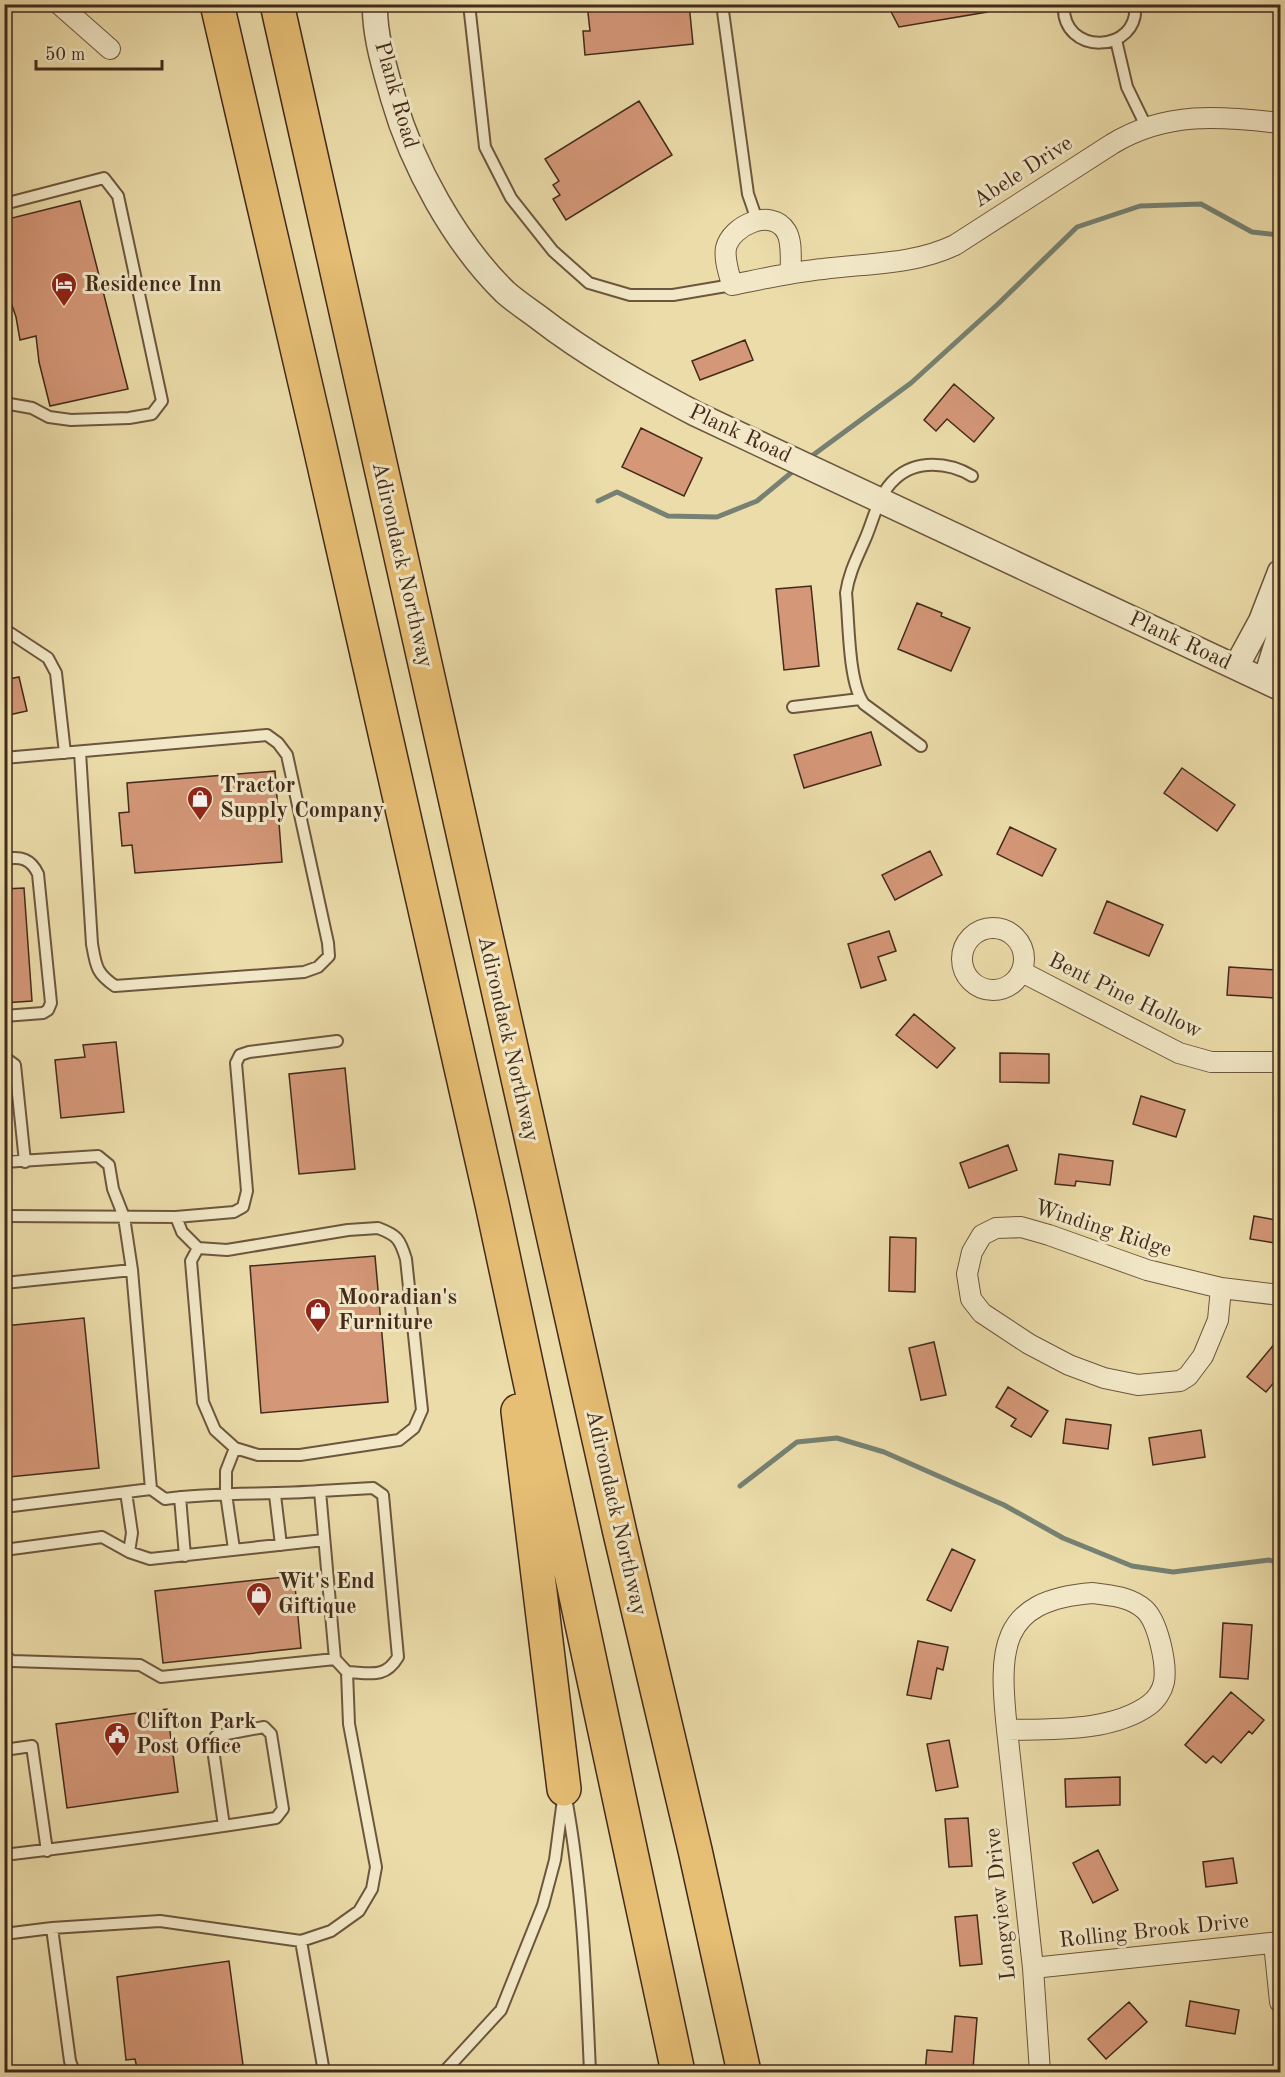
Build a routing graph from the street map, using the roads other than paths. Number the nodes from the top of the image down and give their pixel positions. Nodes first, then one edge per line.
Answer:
1 (59, 4) edge
2 (217, 4) edge
3 (277, 4) edge
4 (375, 4) edge
5 (469, 4) edge
6 (722, 4) edge
7 (1064, 4) edge
8 (1136, 4) edge
9 (1116, 40) junction
10 (111, 49) dead end
11 (1281, 123) edge
12 (1146, 126) junction
13 (4, 204) edge
14 (757, 220) junction
15 (791, 273) junction
16 (732, 285) junction
17 (4, 403) edge
18 (972, 476) dead end
19 (880, 501) junction
20 (1281, 572) edge
21 (4, 629) edge
22 (1281, 633) edge
23 (1236, 667) junction
24 (1273, 684) edge
25 (860, 699) junction
26 (793, 707) dead end
27 (921, 746) dead end
28 (80, 752) junction
29 (65, 753) junction
30 (4, 758) edge
31 (5, 857) edge
32 (1022, 972) dead end
33 (4, 1016) edge
34 (337, 1041) dead end
35 (4, 1057) edge
36 (1281, 1062) edge
37 (4, 1162) edge
38 (25, 1162) junction
39 (492, 1204) junction
40 (4, 1216) edge
41 (123, 1217) junction
42 (176, 1217) junction
43 (198, 1248) junction
44 (132, 1270) junction
45 (4, 1284) edge
46 (1221, 1288) junction
47 (1281, 1295) edge
48 (235, 1448) junction
49 (151, 1489) junction
50 (320, 1491) junction
51 (126, 1492) junction
52 (226, 1494) junction
53 (275, 1495) junction
54 (180, 1497) junction
55 (4, 1508) edge
56 (324, 1540) junction
57 (281, 1545) junction
58 (4, 1550) edge
59 (234, 1550) junction
60 (129, 1552) junction
61 (185, 1556) junction
62 (4, 1654) edge
63 (334, 1659) junction
64 (347, 1672) junction
65 (1007, 1730) junction
66 (4, 1750) edge
67 (564, 1789) junction
68 (224, 1826) junction
69 (48, 1851) junction
70 (4, 1855) edge
71 (52, 1928) junction
72 (4, 1934) edge
73 (302, 1941) junction
74 (1277, 1942) edge
75 (1033, 1968) junction
76 (1281, 2002) edge
77 (74, 2073) edge
78 (324, 2073) edge
79 (444, 2073) edge
80 (590, 2073) edge
81 (678, 2073) edge
82 (744, 2073) edge
83 (1040, 2073) edge

1 - 10 street
2 - 39 highway
3 - 82 highway, Adirondack Northway
4 - 19 street, Plank Road
5 - 16 lane
6 - 14 lane
7 - 9 lane
8 - 9 lane
9 - 12 lane
11 - 12 street, Abele Drive
12 - 15 street, Abele Drive
13 - 17 lane
14 - 15 street
14 - 16 street
15 - 16 street, Abele Drive
18 - 19 lane
19 - 23 street, Plank Road
19 - 25 lane
20 - 23 street
21 - 29 lane
22 - 24 street
23 - 24 street, Plank Road
25 - 26 lane
25 - 27 lane
28 - 28 lane
28 - 29 lane
29 - 30 lane
31 - 33 lane
32 - 36 street, Bent Pine Hollow
34 - 42 lane
35 - 38 lane
37 - 38 lane
38 - 41 lane
39 - 67 highway
39 - 81 highway
40 - 41 lane
41 - 42 lane
41 - 44 lane
42 - 43 lane
43 - 48 lane
43 - 48 lane
44 - 45 lane
44 - 49 lane
46 - 46 street, Winding Ridge
46 - 47 street, Winding Ridge
48 - 52 lane
49 - 51 lane
49 - 54 lane
50 - 53 lane
50 - 56 lane
50 - 64 lane
51 - 55 lane
51 - 60 lane
52 - 53 lane
52 - 54 lane
52 - 59 lane
53 - 57 lane
54 - 61 lane
56 - 57 lane
56 - 63 lane
57 - 59 lane
58 - 60 lane
59 - 61 lane
60 - 61 lane
62 - 63 lane
63 - 64 lane
64 - 73 lane
65 - 65 street, Longview Drive
65 - 75 street, Longview Drive
66 - 69 lane
67 - 79 lane
67 - 80 lane
68 - 68 lane
68 - 69 lane
69 - 70 lane
71 - 72 lane
71 - 73 lane
71 - 77 lane
73 - 78 lane
74 - 75 street, Rolling Brook Drive
74 - 76 street
75 - 83 street, Longview Drive

